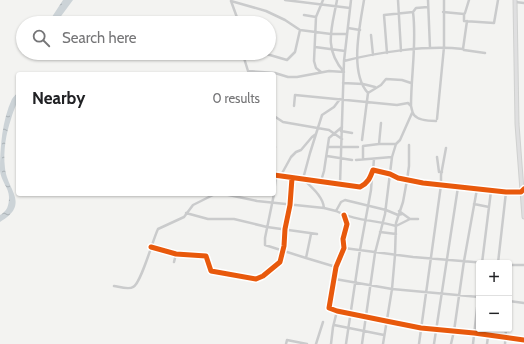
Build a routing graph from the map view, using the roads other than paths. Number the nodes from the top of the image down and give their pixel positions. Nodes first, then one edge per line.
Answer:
1 (285, 0) edge
2 (323, 0) edge
3 (337, 0) edge
4 (351, 0) edge
5 (365, 0) edge
6 (398, 0) edge
7 (428, 0) edge
8 (444, 0) edge
9 (469, 0) edge
10 (498, 0) edge
11 (305, 1) edge
12 (515, 1) edge
13 (524, 3) edge
14 (320, 4) junction
15 (336, 6) junction
16 (428, 7) junction
17 (350, 8) junction
18 (413, 12) junction
19 (443, 12) junction
20 (399, 14) junction
21 (464, 14) junction
22 (304, 15) dead end
23 (236, 16) edge
24 (316, 17) junction
25 (467, 21) junction
26 (348, 28) junction
27 (300, 30) junction
28 (360, 30) junction
29 (316, 32) junction
30 (331, 34) junction
31 (347, 34) junction
32 (371, 35) dead end
33 (315, 47) junction
34 (444, 47) junction
35 (430, 48) junction
36 (462, 48) junction
37 (331, 49) junction
38 (415, 50) junction
39 (345, 51) junction
40 (401, 51) junction
41 (387, 53) junction
42 (486, 53) dead end
43 (373, 55) junction
44 (276, 57) edge
45 (357, 58) junction
46 (245, 60) edge
47 (344, 61) junction
48 (255, 72) edge
49 (321, 72) junction
50 (344, 72) junction
51 (276, 75) edge
52 (343, 83) junction
53 (411, 83) junction
54 (363, 84) junction
55 (376, 87) junction
56 (368, 93) junction
57 (341, 99) junction
58 (367, 102) junction
59 (294, 106) dead end
60 (411, 106) junction
61 (412, 114) junction
62 (276, 117) edge
63 (381, 123) dead end
64 (342, 126) junction
65 (318, 128) junction
66 (342, 131) junction
67 (335, 132) junction
68 (352, 133) dead end
69 (316, 134) junction
70 (342, 139) junction
71 (362, 140) dead end
72 (379, 144) junction
73 (396, 144) junction
74 (409, 146) dead end
75 (328, 147) junction
76 (342, 147) junction
77 (358, 147) dead end
78 (446, 148) dead end
79 (327, 156) junction
80 (392, 157) junction
81 (438, 157) dead end
82 (341, 158) junction
83 (363, 159) junction
84 (374, 159) junction
85 (373, 170) junction
86 (442, 172) junction
87 (390, 174) junction
88 (276, 176) edge
89 (280, 177) junction
90 (292, 178) junction
91 (303, 179) junction
92 (407, 180) junction
93 (321, 181) junction
94 (340, 184) junction
95 (441, 185) junction
96 (458, 187) junction
97 (477, 189) junction
98 (524, 189) edge
99 (491, 191) junction
100 (506, 192) junction
101 (521, 192) junction
102 (211, 196) edge
103 (235, 196) edge
104 (274, 196) edge
105 (273, 203) junction
106 (474, 204) junction
107 (290, 205) junction
108 (368, 207) junction
109 (489, 207) junction
110 (324, 208) junction
111 (386, 210) junction
112 (524, 210) edge
113 (336, 211) junction
114 (186, 213) junction
115 (399, 213) junction
116 (402, 214) dead end
117 (344, 215) junction
118 (524, 217) edge
119 (410, 219) junction
120 (418, 219) dead end
121 (365, 220) junction
122 (384, 222) junction
123 (396, 226) junction
124 (267, 227) junction
125 (284, 229) junction
126 (380, 232) junction
127 (311, 234) junction
128 (317, 234) dead end
129 (396, 234) junction
130 (151, 247) junction
131 (344, 248) junction
132 (360, 250) junction
133 (282, 251) junction
134 (375, 253) junction
135 (176, 254) junction
136 (395, 255) junction
137 (306, 258) junction
138 (431, 258) junction
139 (447, 260) junction
140 (464, 260) junction
141 (482, 260) edge
142 (498, 260) edge
143 (174, 262) dead end
144 (476, 262) edge
145 (512, 264) edge
146 (524, 265) edge
147 (336, 267) junction
148 (335, 279) junction
149 (355, 283) junction
150 (371, 285) junction
151 (114, 286) dead end
152 (392, 288) junction
153 (427, 292) junction
154 (441, 293) junction
155 (459, 295) junction
156 (476, 297) edge
157 (512, 301) edge
158 (524, 303) edge
159 (337, 311) junction
160 (350, 313) junction
161 (365, 317) junction
162 (476, 319) edge
163 (323, 322) dead end
164 (386, 322) junction
165 (334, 325) junction
166 (348, 327) junction
167 (421, 328) junction
168 (364, 330) junction
169 (436, 330) junction
170 (454, 331) junction
171 (488, 332) edge
172 (506, 332) edge
173 (474, 333) junction
174 (384, 335) junction
175 (488, 335) junction
176 (505, 338) junction
177 (523, 340) edge
178 (286, 344) edge
179 (307, 344) edge
180 (316, 344) edge
181 (331, 344) edge
182 (346, 344) edge
183 (362, 344) edge
184 (383, 344) edge
185 (419, 344) edge
186 (434, 344) edge
187 (451, 344) edge
188 (473, 344) edge
189 (487, 344) edge
190 (505, 344) edge
191 (521, 344) edge

1 - 11 street
2 - 14 street
3 - 15 street
4 - 17 street
5 - 28 street
6 - 20 street
7 - 16 street
8 - 19 street
9 - 21 street
10 - 25 street
11 - 14 street
12 - 13 street
12 - 101 main road
14 - 15 street
14 - 24 street
15 - 17 street
15 - 30 street
16 - 18 street
16 - 35 street
17 - 26 street
18 - 20 street
18 - 38 street
19 - 21 street
19 - 34 street
20 - 40 street
20 - 41 street
21 - 25 street
22 - 24 street
23 - 27 street
24 - 29 street
25 - 36 street
26 - 28 street
26 - 31 street
27 - 29 street
27 - 44 street
28 - 45 street
29 - 30 street
29 - 33 street
30 - 31 street
30 - 37 street
31 - 39 street
32 - 43 street
33 - 37 street
33 - 49 street
34 - 35 street
34 - 36 street
34 - 61 street
35 - 38 street
36 - 42 street
37 - 39 street
37 - 50 street
38 - 40 street
38 - 53 street
39 - 47 street
40 - 41 street
41 - 43 street
43 - 45 street
45 - 47 street
45 - 54 street
46 - 48 street
47 - 50 street
49 - 50 street
49 - 51 street
50 - 52 street
52 - 54 street
52 - 57 street
53 - 55 street
53 - 60 street
54 - 55 street
54 - 56 street
55 - 56 street
56 - 58 street
57 - 58 street
57 - 59 street
57 - 64 street
57 - 65 street
58 - 60 street
58 - 71 street
60 - 61 street
61 - 73 street
62 - 65 street
63 - 72 street
64 - 66 street
64 - 67 street
65 - 67 street
65 - 69 street
66 - 67 street
66 - 68 street
66 - 70 street
67 - 70 street
67 - 75 street
69 - 89 street
69 - 91 street
70 - 76 street
72 - 73 street
72 - 83 street
73 - 80 street
74 - 92 street
75 - 76 street
75 - 79 street
76 - 77 street
76 - 82 street
78 - 86 street
79 - 82 street
79 - 93 street
80 - 84 street
80 - 87 street
81 - 86 street
82 - 83 street
82 - 94 street
83 - 84 street
84 - 85 street
85 - 87 street
85 - 94 street
85 - 108 street
86 - 95 street
87 - 92 street
87 - 111 street
88 - 89 street
89 - 90 street
90 - 91 street
90 - 107 street
91 - 93 street
91 - 110 street
92 - 95 street
92 - 115 street
93 - 94 street
95 - 96 street
95 - 138 street
96 - 97 street
96 - 139 street
97 - 99 street
97 - 106 street
98 - 101 street
99 - 100 street
99 - 109 street
100 - 101 street
100 - 142 street
101 - 112 main road
102 - 114 street
103 - 105 street
104 - 105 street
105 - 107 street
105 - 124 street
106 - 109 street
106 - 140 street
107 - 110 street
107 - 125 street
108 - 111 street
108 - 113 street
108 - 121 street
109 - 141 street
110 - 113 street
111 - 115 street
111 - 122 street
112 - 118 main road
113 - 117 street
114 - 124 street
114 - 130 street
115 - 116 street
115 - 119 street
115 - 123 street
117 - 121 street
117 - 131 street
119 - 120 street
119 - 123 street
121 - 122 street
121 - 132 street
122 - 123 street
122 - 126 street
123 - 129 street
124 - 125 street
124 - 133 street
125 - 127 street
125 - 133 street
126 - 129 street
126 - 134 street
127 - 128 street
127 - 137 street
129 - 136 street
130 - 135 street
130 - 151 street
131 - 132 street
131 - 147 street
132 - 134 street
132 - 149 street
133 - 135 street
133 - 137 street
134 - 136 street
134 - 150 street
135 - 143 street
136 - 138 street
136 - 152 street
137 - 147 street
138 - 139 street
138 - 153 street
139 - 140 street
139 - 154 street
140 - 144 street
140 - 155 street
145 - 146 street
147 - 148 street
148 - 149 street
148 - 159 street
149 - 150 street
149 - 160 street
150 - 152 street
150 - 161 street
152 - 153 street
152 - 164 street
153 - 154 street
153 - 167 street
154 - 155 street
154 - 169 street
155 - 156 street
155 - 170 street
157 - 158 street
159 - 160 street
159 - 165 street
160 - 161 street
160 - 166 street
161 - 164 street
161 - 168 street
162 - 173 street
163 - 180 street
164 - 167 street
164 - 174 street
165 - 166 street
165 - 181 street
166 - 168 street
166 - 182 street
167 - 169 street
167 - 185 street
168 - 174 street
168 - 183 street
169 - 170 street
169 - 186 street
170 - 173 street
170 - 187 street
171 - 175 street
172 - 176 street
173 - 175 street
173 - 188 street
174 - 184 street
175 - 176 street
175 - 189 street
176 - 177 street
176 - 190 street
177 - 191 street
178 - 179 street

